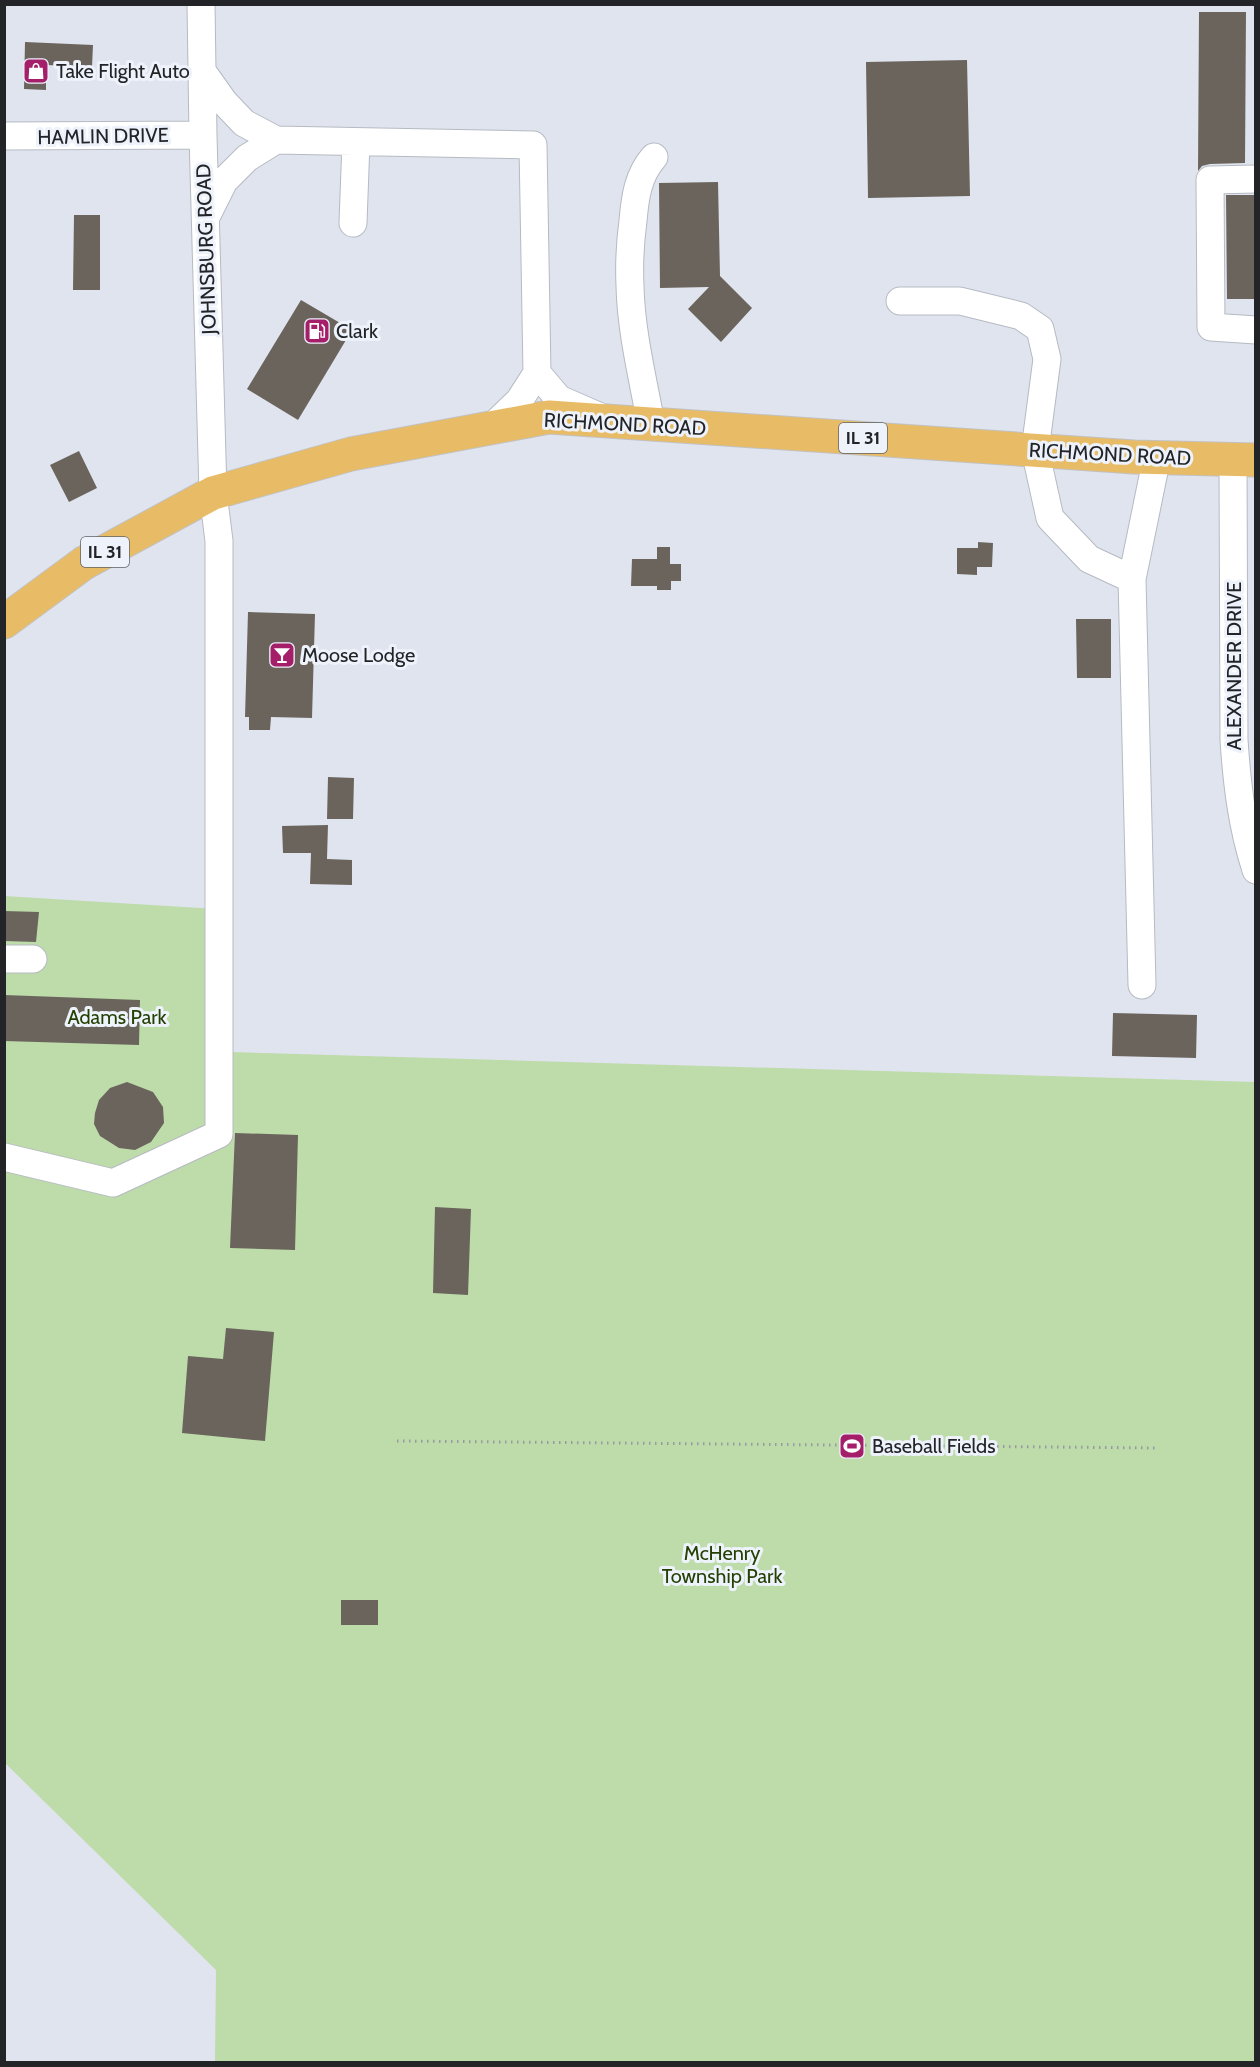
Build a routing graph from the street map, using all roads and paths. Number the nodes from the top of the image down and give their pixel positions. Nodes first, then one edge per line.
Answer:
1 (201, 4) edge
2 (202, 72) junction
3 (202, 135) junction
4 (4, 136) edge
5 (276, 140) junction
6 (356, 142) junction
7 (654, 157) dead end
8 (1256, 179) edge
9 (205, 219) junction
10 (353, 223) dead end
11 (900, 301) dead end
12 (1256, 330) edge
13 (537, 373) junction
14 (608, 421) junction
15 (651, 424) junction
16 (492, 427) junction
17 (1035, 450) junction
18 (1157, 457) junction
19 (1244, 460) edge
20 (213, 493) junction
21 (1132, 579) junction
22 (4, 622) edge
23 (1245, 733) edge
24 (1256, 870) edge
25 (4, 959) edge
26 (33, 959) dead end
27 (1142, 985) dead end
28 (4, 1157) edge
29 (396, 1441) dead end
30 (1159, 1448) dead end

1 - 2 street, JOHNSBURG ROAD
2 - 3 street, JOHNSBURG ROAD
2 - 5 street
3 - 4 street, HAMLIN DRIVE
3 - 9 street, JOHNSBURG ROAD
5 - 6 street
5 - 9 street
6 - 10 street
6 - 13 street
7 - 15 street
8 - 12 street
9 - 20 street, JOHNSBURG ROAD
11 - 17 street
13 - 14 street
13 - 16 street
14 - 15 main road, RICHMOND ROAD / IL 31
14 - 16 main road, RICHMOND ROAD / IL 31
15 - 17 main road, RICHMOND ROAD / IL 31
16 - 20 main road, RICHMOND ROAD / IL 31
17 - 18 main road, RICHMOND ROAD / IL 31
17 - 21 street
18 - 19 main road, RICHMOND ROAD / IL 31
18 - 21 street
19 - 23 street, ALEXANDER DRIVE
20 - 22 main road, RICHMOND ROAD / IL 31
20 - 28 street, JOHNSBURG ROAD
21 - 27 street
23 - 24 street, ALEXANDER DRIVE
25 - 26 street
29 - 30 path

